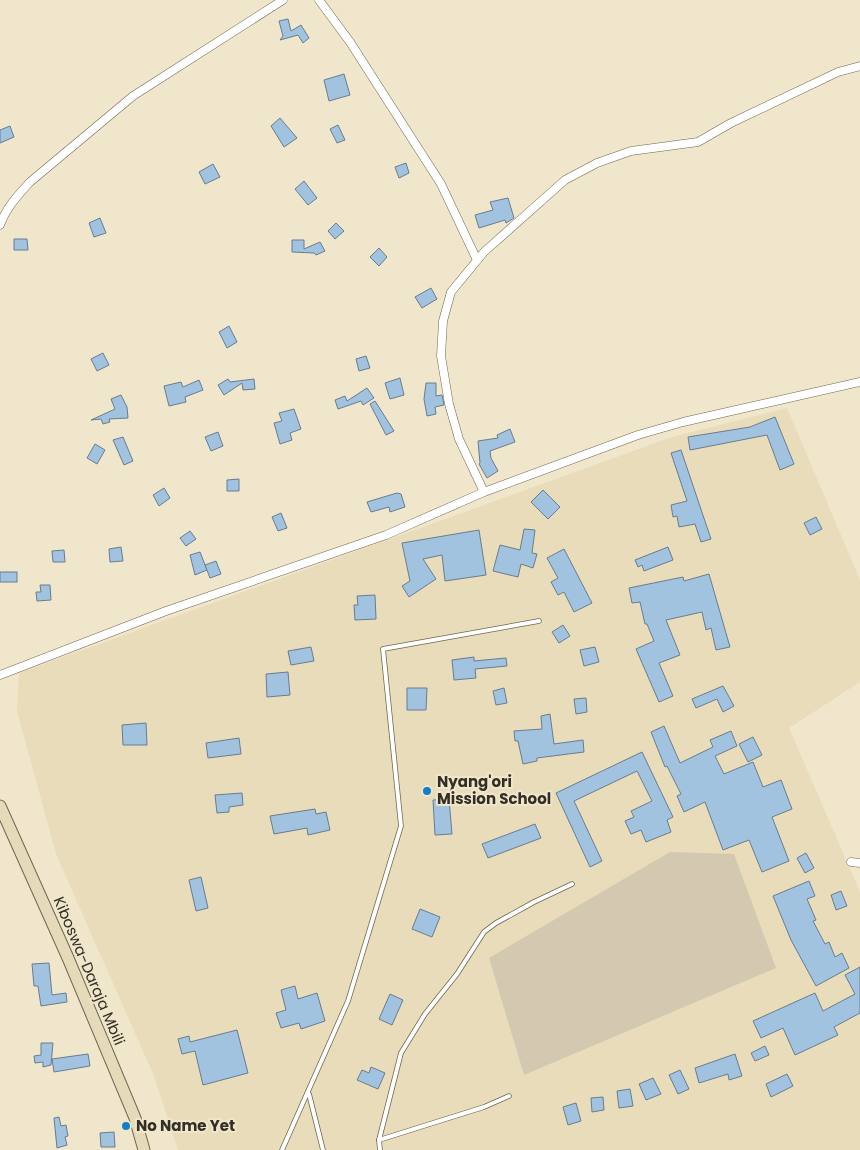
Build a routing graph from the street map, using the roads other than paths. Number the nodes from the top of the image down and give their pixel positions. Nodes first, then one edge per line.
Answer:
1 (283, 0) edge
2 (319, 0) edge
3 (860, 66) edge
4 (0, 225) edge
5 (477, 260) junction
6 (860, 382) edge
7 (484, 492) junction
8 (539, 621) dead end
9 (0, 675) edge
10 (0, 806) edge
11 (851, 862) dead end
12 (860, 863) edge
13 (572, 884) dead end
14 (309, 1093) junction
15 (509, 1096) dead end
16 (379, 1140) junction
17 (144, 1150) edge
18 (282, 1150) edge
19 (323, 1150) edge
20 (380, 1150) edge

1 - 4 street
2 - 5 street
3 - 5 street
5 - 7 street
6 - 7 street
7 - 9 street
8 - 14 lane
10 - 17 main road, Kiboswa-Daraja Mbili
11 - 12 street
13 - 16 lane
14 - 18 lane
14 - 19 lane
15 - 16 lane
16 - 20 lane

